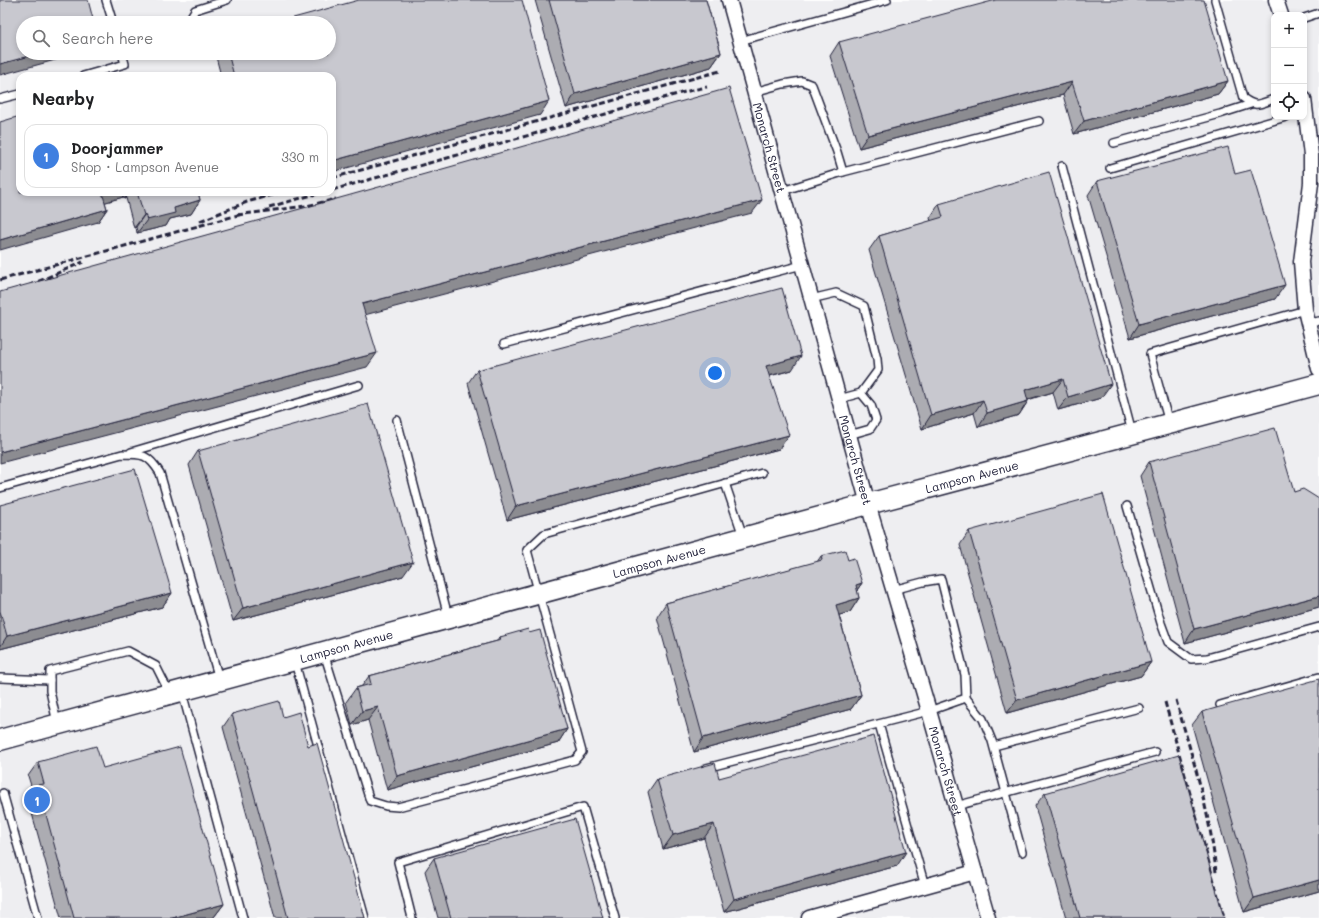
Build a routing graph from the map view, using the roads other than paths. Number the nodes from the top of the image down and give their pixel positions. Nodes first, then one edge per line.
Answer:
1 (106, 0) edge
2 (227, 0) edge
3 (729, 0) edge
4 (887, 0) edge
5 (1215, 0) edge
6 (1276, 0) edge
7 (1280, 12) edge
8 (1319, 13) edge
9 (111, 16) edge
10 (191, 16) edge
11 (1307, 17) edge
12 (740, 41) junction
13 (124, 60) edge
14 (97, 72) edge
15 (754, 92) junction
16 (16, 95) edge
17 (0, 100) edge
18 (1271, 100) edge
19 (1251, 104) junction
20 (1307, 117) edge
21 (1276, 120) edge
22 (1039, 121) dead end
23 (1114, 143) dead end
24 (1315, 155) edge
25 (1062, 166) dead end
26 (1110, 168) dead end
27 (843, 172) junction
28 (782, 190) junction
29 (802, 265) junction
30 (811, 299) junction
31 (1311, 318) edge
32 (504, 344) dead end
33 (1319, 369) edge
34 (1319, 384) edge
35 (359, 386) dead end
36 (861, 392) junction
37 (839, 399) junction
38 (397, 420) dead end
39 (1170, 424) junction
40 (1132, 434) junction
41 (849, 435) junction
42 (122, 454) junction
43 (762, 473) dead end
44 (725, 483) junction
45 (0, 488) edge
46 (868, 504) junction
47 (1127, 506) dead end
48 (744, 538) junction
49 (893, 590) junction
50 (540, 594) junction
51 (448, 619) junction
52 (1319, 627) edge
53 (324, 652) junction
54 (294, 660) junction
55 (1319, 677) edge
56 (0, 678) edge
57 (50, 680) junction
58 (219, 681) junction
59 (176, 693) junction
60 (966, 698) junction
61 (1220, 705) edge
62 (1139, 708) dead end
63 (929, 711) junction
64 (879, 724) junction
65 (57, 725) junction
66 (0, 740) edge
67 (994, 746) junction
68 (1155, 752) dead end
69 (702, 770) edge
70 (1006, 792) junction
71 (3, 793) dead end
72 (956, 806) junction
73 (1022, 852) dead end
74 (975, 872) junction
75 (925, 886) junction
76 (38, 918) edge
77 (243, 918) edge
78 (365, 918) edge
79 (412, 918) edge
80 (615, 918) edge
81 (809, 918) edge
82 (988, 918) edge

1 - 9 lane
2 - 10 lane
3 - 12 street, Monarch Street
4 - 12 lane
5 - 19 lane
6 - 7 street
8 - 11 lane
12 - 15 street, Monarch Street
13 - 14 lane
15 - 27 lane
15 - 28 street, Monarch Street
16 - 17 lane
18 - 19 lane
19 - 23 lane
20 - 24 street
21 - 26 lane
22 - 27 lane
24 - 31 street
25 - 40 lane
27 - 28 lane
28 - 29 street, Monarch Street
29 - 30 street, Monarch Street
29 - 32 lane
30 - 36 lane
30 - 37 street, Monarch Street
31 - 33 street
31 - 39 lane
34 - 39 main road, Lampson Avenue
35 - 42 lane
36 - 37 lane
36 - 41 lane
37 - 41 street, Monarch Street
38 - 51 lane
39 - 40 main road, Lampson Avenue
40 - 46 main road, Lampson Avenue
41 - 46 street, Monarch Street
42 - 45 lane
42 - 58 lane
43 - 44 lane
44 - 48 lane
44 - 50 lane
46 - 48 main road, Lampson Avenue
46 - 49 street, Monarch Street
47 - 52 lane
48 - 50 main road, Lampson Avenue
49 - 60 lane
49 - 63 street, Monarch Street
50 - 51 main road, Lampson Avenue
50 - 53 lane
51 - 53 main road, Lampson Avenue
53 - 54 main road, Lampson Avenue
54 - 58 main road, Lampson Avenue
54 - 78 lane
55 - 61 lane
56 - 57 lane
57 - 59 lane
57 - 65 lane
58 - 59 main road, Lampson Avenue
59 - 65 main road, Lampson Avenue
59 - 77 lane
60 - 63 lane
60 - 67 lane
62 - 67 lane
63 - 64 lane
63 - 72 street, Monarch Street
64 - 69 lane
64 - 75 lane
65 - 66 main road, Lampson Avenue
67 - 70 lane
68 - 70 lane
70 - 72 lane
70 - 73 lane
71 - 76 lane
72 - 74 street, Monarch Street
74 - 75 street
74 - 82 street, Monarch Street
75 - 81 street
79 - 80 lane

